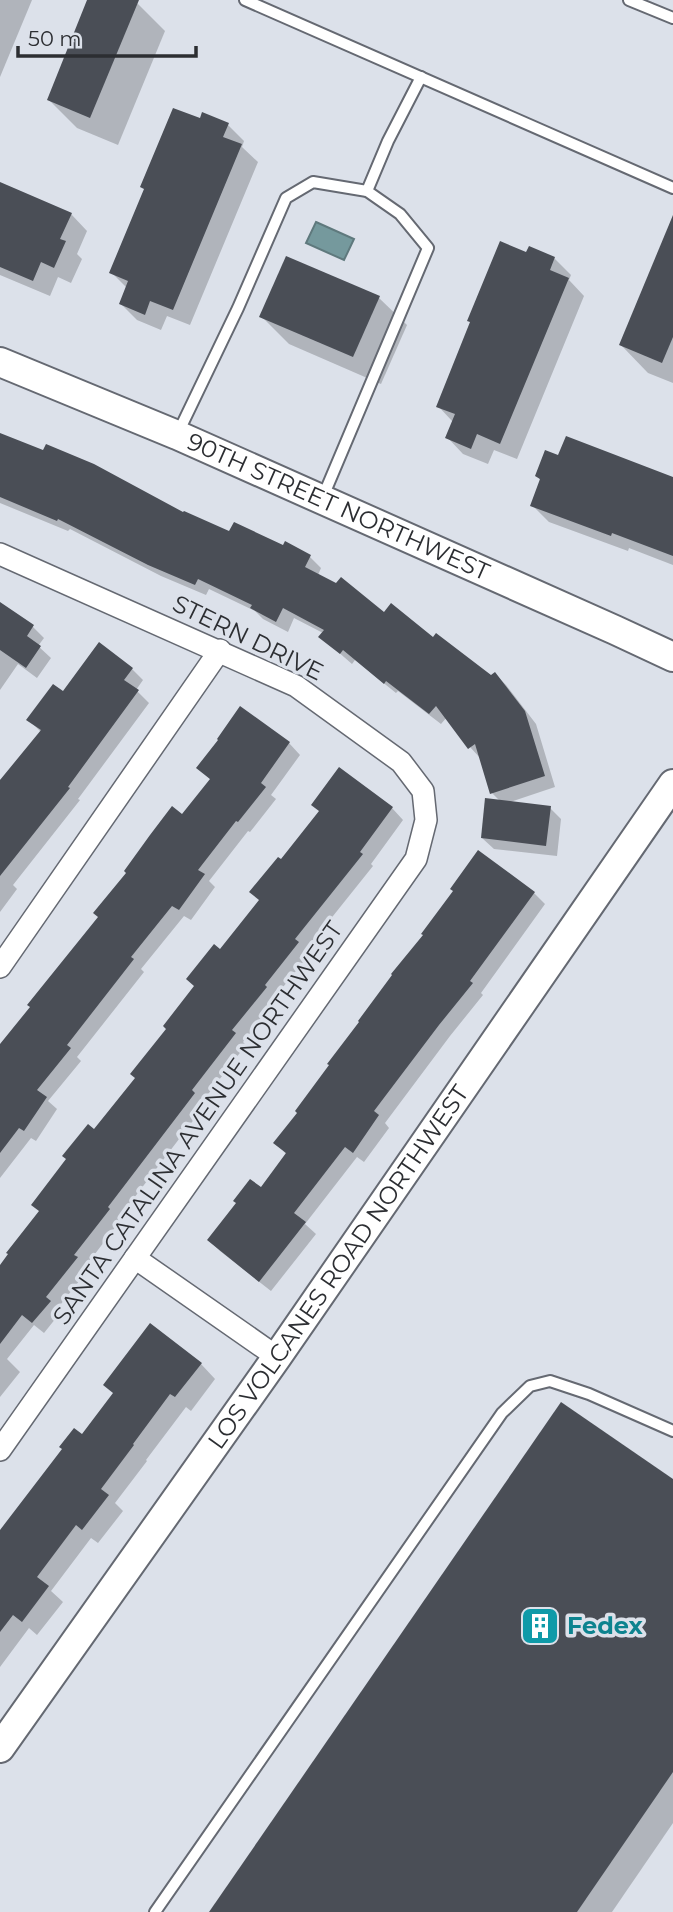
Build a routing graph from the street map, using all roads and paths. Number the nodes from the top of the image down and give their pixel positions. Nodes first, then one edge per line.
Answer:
1 (246, 0) edge
2 (629, 0) edge
3 (673, 18) edge
4 (421, 77) junction
5 (673, 188) edge
6 (367, 191) junction
7 (0, 362) edge
8 (177, 435) junction
9 (321, 500) junction
10 (0, 554) edge
11 (220, 650) junction
12 (673, 657) edge
13 (673, 784) edge
14 (426, 820) joint
15 (0, 967) edge
16 (135, 1258) junction
17 (277, 1357) junction
18 (673, 1431) edge
19 (0, 1450) edge
20 (0, 1748) edge
21 (155, 1912) edge

1 - 4 lane
2 - 3 lane
4 - 5 lane
4 - 6 lane
6 - 8 lane
6 - 9 lane
7 - 8 street, 90TH STREET NORTHWEST
8 - 9 street, 90TH STREET NORTHWEST
9 - 12 street, 90TH STREET NORTHWEST
10 - 11 street, STERN DRIVE
11 - 14 street, STERN DRIVE
11 - 15 street
13 - 17 street, LOS VOLCANES ROAD NORTHWEST
14 - 16 street, SANTA CATALINA AVENUE NORTHWEST
16 - 17 street
16 - 19 street, SANTA CATALINA AVENUE NORTHWEST
17 - 20 street, LOS VOLCANES ROAD NORTHWEST
18 - 21 lane

